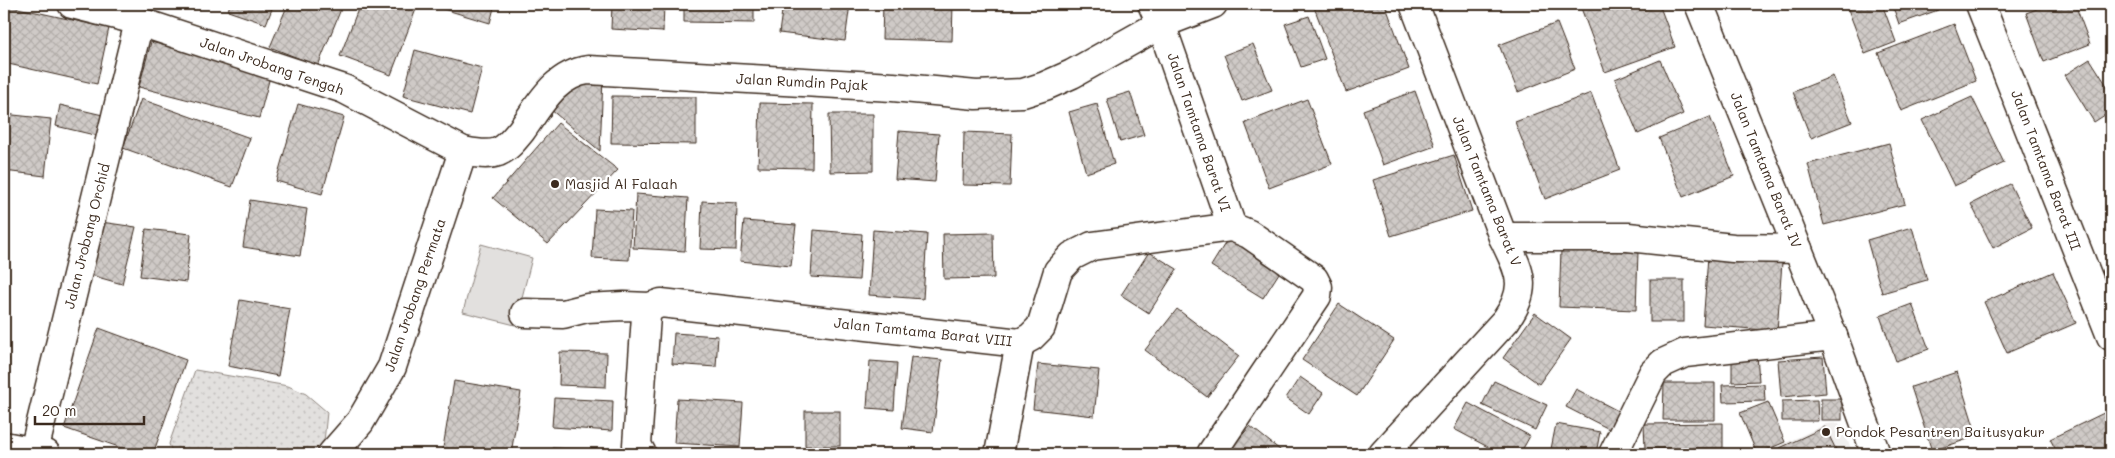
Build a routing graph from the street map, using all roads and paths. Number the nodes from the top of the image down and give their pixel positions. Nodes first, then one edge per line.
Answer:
1 (72, 4) edge
2 (1212, 4) edge
3 (1414, 4) edge
4 (1699, 4) edge
5 (1980, 4) edge
6 (1157, 14) edge
7 (133, 15) edge
8 (463, 151) junction
9 (1232, 226) junction
10 (1504, 237) junction
11 (1798, 249) junction
12 (650, 307) junction
13 (526, 313) dead end
14 (1833, 336) junction
15 (2111, 336) edge
16 (1020, 343) junction
17 (4, 446) edge
18 (40, 452) edge
19 (332, 454) edge
20 (642, 454) edge
21 (999, 454) edge
22 (1211, 454) edge
23 (1383, 454) edge
24 (1613, 454) edge
25 (1876, 454) edge

1 - 7 street, Jalan Jrobang Tengah
2 - 6 street, Jalan Rumdin Pajak
3 - 10 street, Jalan Tamtama Barat V
4 - 11 street, Jalan Tamtama Barat IV
5 - 15 street, Jalan Tamtama Barat III
6 - 8 street, Jalan Rumdin Pajak
6 - 9 street, Jalan Tamtama Barat VI
7 - 8 street, Jalan Jrobang Tengah
7 - 18 street, Jalan Jrobang Orchid
8 - 19 street, Jalan Jrobang Permata
9 - 16 street, Jalan Tamtama Barat VIII
9 - 22 street, Jalan Tamtama Barat VI
10 - 11 street
10 - 23 street, Jalan Tamtama Barat V
11 - 14 street, Jalan Tamtama Barat IV
12 - 13 street, Jalan Tamtama Barat VIII
12 - 16 street, Jalan Tamtama Barat VIII
12 - 20 street
14 - 24 street
14 - 25 street, Jalan Tamtama Barat IV
16 - 21 street
17 - 18 street

